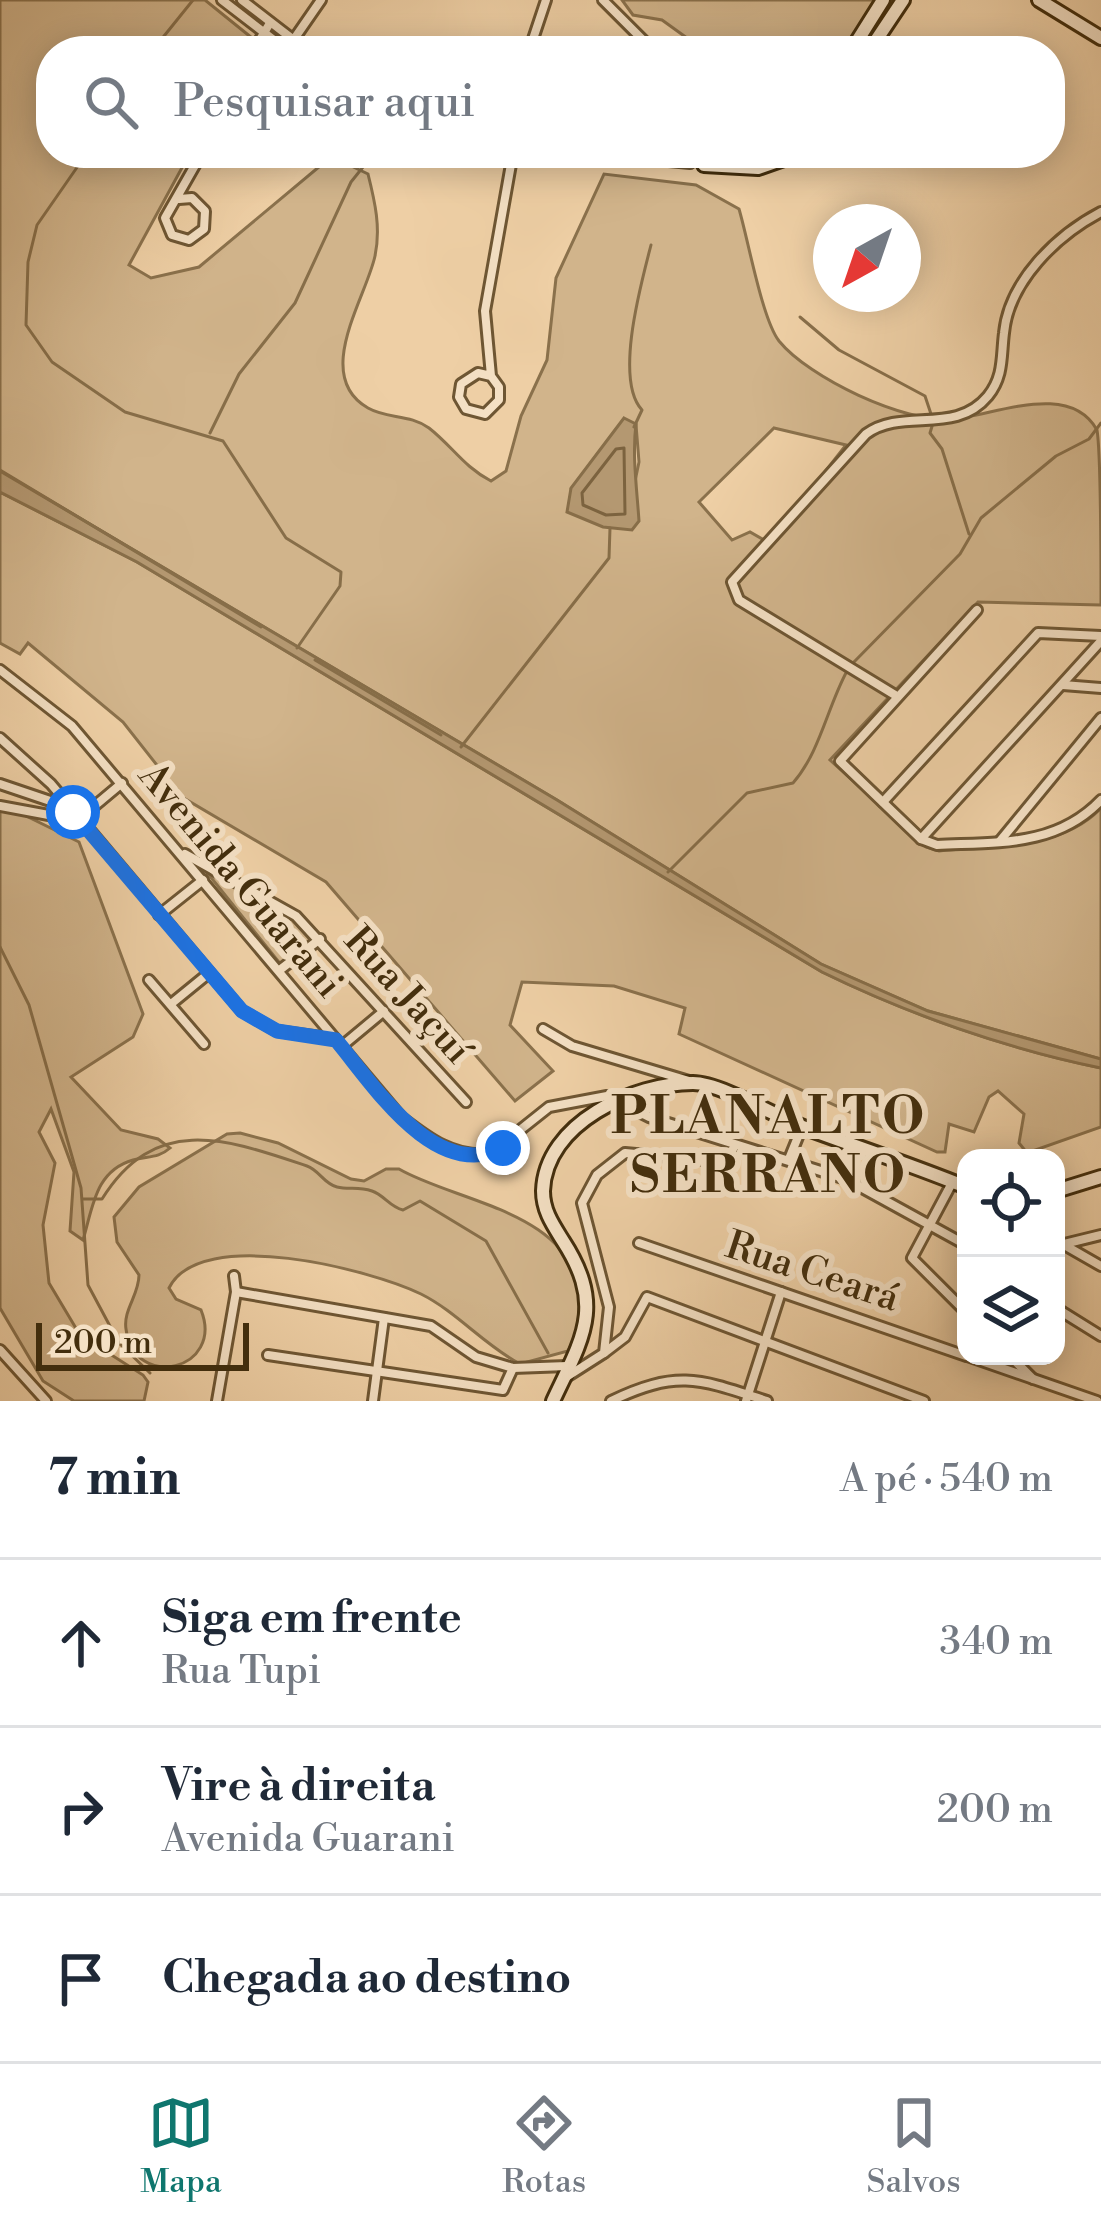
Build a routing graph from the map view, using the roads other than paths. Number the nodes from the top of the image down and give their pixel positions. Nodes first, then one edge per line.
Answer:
1 (222, 0) edge
2 (242, 0) edge
3 (321, 0) edge
4 (546, 0) edge
5 (603, 0) edge
6 (883, 0) edge
7 (903, 0) edge
8 (1039, 0) edge
9 (270, 23) junction
10 (262, 33) junction
11 (260, 36) edge
12 (268, 36) edge
13 (281, 36) edge
14 (297, 36) edge
15 (534, 36) edge
16 (639, 36) edge
17 (860, 36) edge
18 (879, 36) edge
19 (1101, 38) edge
20 (194, 168) edge
21 (510, 168) edge
22 (179, 199) junction
23 (1101, 212) edge
24 (491, 376) junction
25 (977, 610) dead end
26 (1101, 638) edge
27 (0, 670) edge
28 (1062, 685) junction
29 (1101, 688) edge
30 (895, 695) junction
31 (1101, 718) edge
32 (0, 738) edge
33 (122, 783) junction
34 (0, 784) edge
35 (1101, 800) edge
36 (883, 802) junction
37 (0, 806) edge
38 (74, 812) junction
39 (921, 839) junction
40 (1000, 842) junction
41 (183, 854) junction
42 (203, 880) junction
43 (159, 915) junction
44 (320, 938) junction
45 (281, 969) junction
46 (209, 973) junction
47 (148, 980) dead end
48 (171, 1004) junction
49 (384, 1011) junction
50 (543, 1029) dead end
51 (339, 1043) junction
52 (204, 1044) dead end
53 (696, 1083) junction
54 (622, 1100) junction
55 (466, 1102) dead end
56 (599, 1104) junction
57 (802, 1126) junction
58 (735, 1146) junction
59 (789, 1159) junction
60 (1100, 1181) edge
61 (957, 1183) edge
62 (1065, 1188) edge
63 (957, 1189) edge
64 (932, 1229) junction
65 (1101, 1235) edge
66 (957, 1241) edge
67 (639, 1244) dead end
68 (1065, 1244) edge
69 (1065, 1248) edge
70 (1101, 1266) edge
71 (234, 1276) dead end
72 (236, 1292) junction
73 (782, 1292) junction
74 (957, 1303) edge
75 (1065, 1313) edge
76 (383, 1318) junction
77 (1101, 1336) edge
78 (766, 1338) junction
79 (0, 1350) edge
80 (957, 1353) edge
81 (604, 1354) junction
82 (268, 1355) dead end
83 (992, 1365) edge
84 (1019, 1365) edge
85 (513, 1368) junction
86 (378, 1370) junction
87 (567, 1372) junction
88 (1034, 1380) junction
89 (747, 1398) edge
90 (46, 1401) edge
91 (217, 1401) edge
92 (373, 1401) edge
93 (554, 1401) edge
94 (611, 1401) edge
95 (767, 1401) edge
96 (924, 1401) edge
97 (1097, 1401) edge

1 - 10 street
2 - 9 street
3 - 14 street
4 - 15 street
5 - 16 street
6 - 17 street
7 - 18 street
8 - 19 street
9 - 10 street
9 - 13 street
10 - 11 street
10 - 12 street
20 - 22 street
21 - 24 street
22 - 22 street
23 - 30 street
24 - 24 street
25 - 30 street
26 - 28 street
26 - 36 street
27 - 33 street, Avenida Guarani
28 - 29 street
28 - 39 street
30 - 36 street
31 - 40 street
32 - 38 street
33 - 38 street
33 - 41 street, Avenida Guarani
34 - 38 street
35 - 40 street
36 - 39 street
37 - 38 street
38 - 43 street
39 - 40 street
41 - 42 street, Avenida Guarani
41 - 44 street, Rua Jaçuí
42 - 43 street
42 - 45 street, Avenida Guarani
43 - 46 street
44 - 45 street
44 - 49 street, Rua Jaçuí
45 - 51 street, Avenida Guarani
46 - 48 street
46 - 51 street
47 - 48 street
48 - 52 street
49 - 51 street
49 - 55 street, Rua Jaçuí
50 - 53 street
51 - 56 street, Avenida Guarani
53 - 54 street
53 - 57 street
54 - 56 street
54 - 58 street
56 - 87 street
57 - 59 street
57 - 61 street
58 - 59 street
58 - 81 street
59 - 64 street
60 - 62 street
63 - 64 street
64 - 66 street
64 - 74 street
65 - 68 street
67 - 73 street, Rua Ceará
69 - 70 street
71 - 72 street
72 - 76 street
72 - 91 street
73 - 78 street
73 - 80 street, Rua Ceará
75 - 77 street
76 - 85 street
76 - 86 street
78 - 81 street
78 - 89 street
78 - 96 street
79 - 90 street
81 - 87 street
82 - 86 street
83 - 88 street, Rua Ceará
84 - 88 street
85 - 86 street
85 - 87 street
86 - 92 street
87 - 93 street
88 - 97 street, Rua Ceará
89 - 94 street
89 - 95 street

